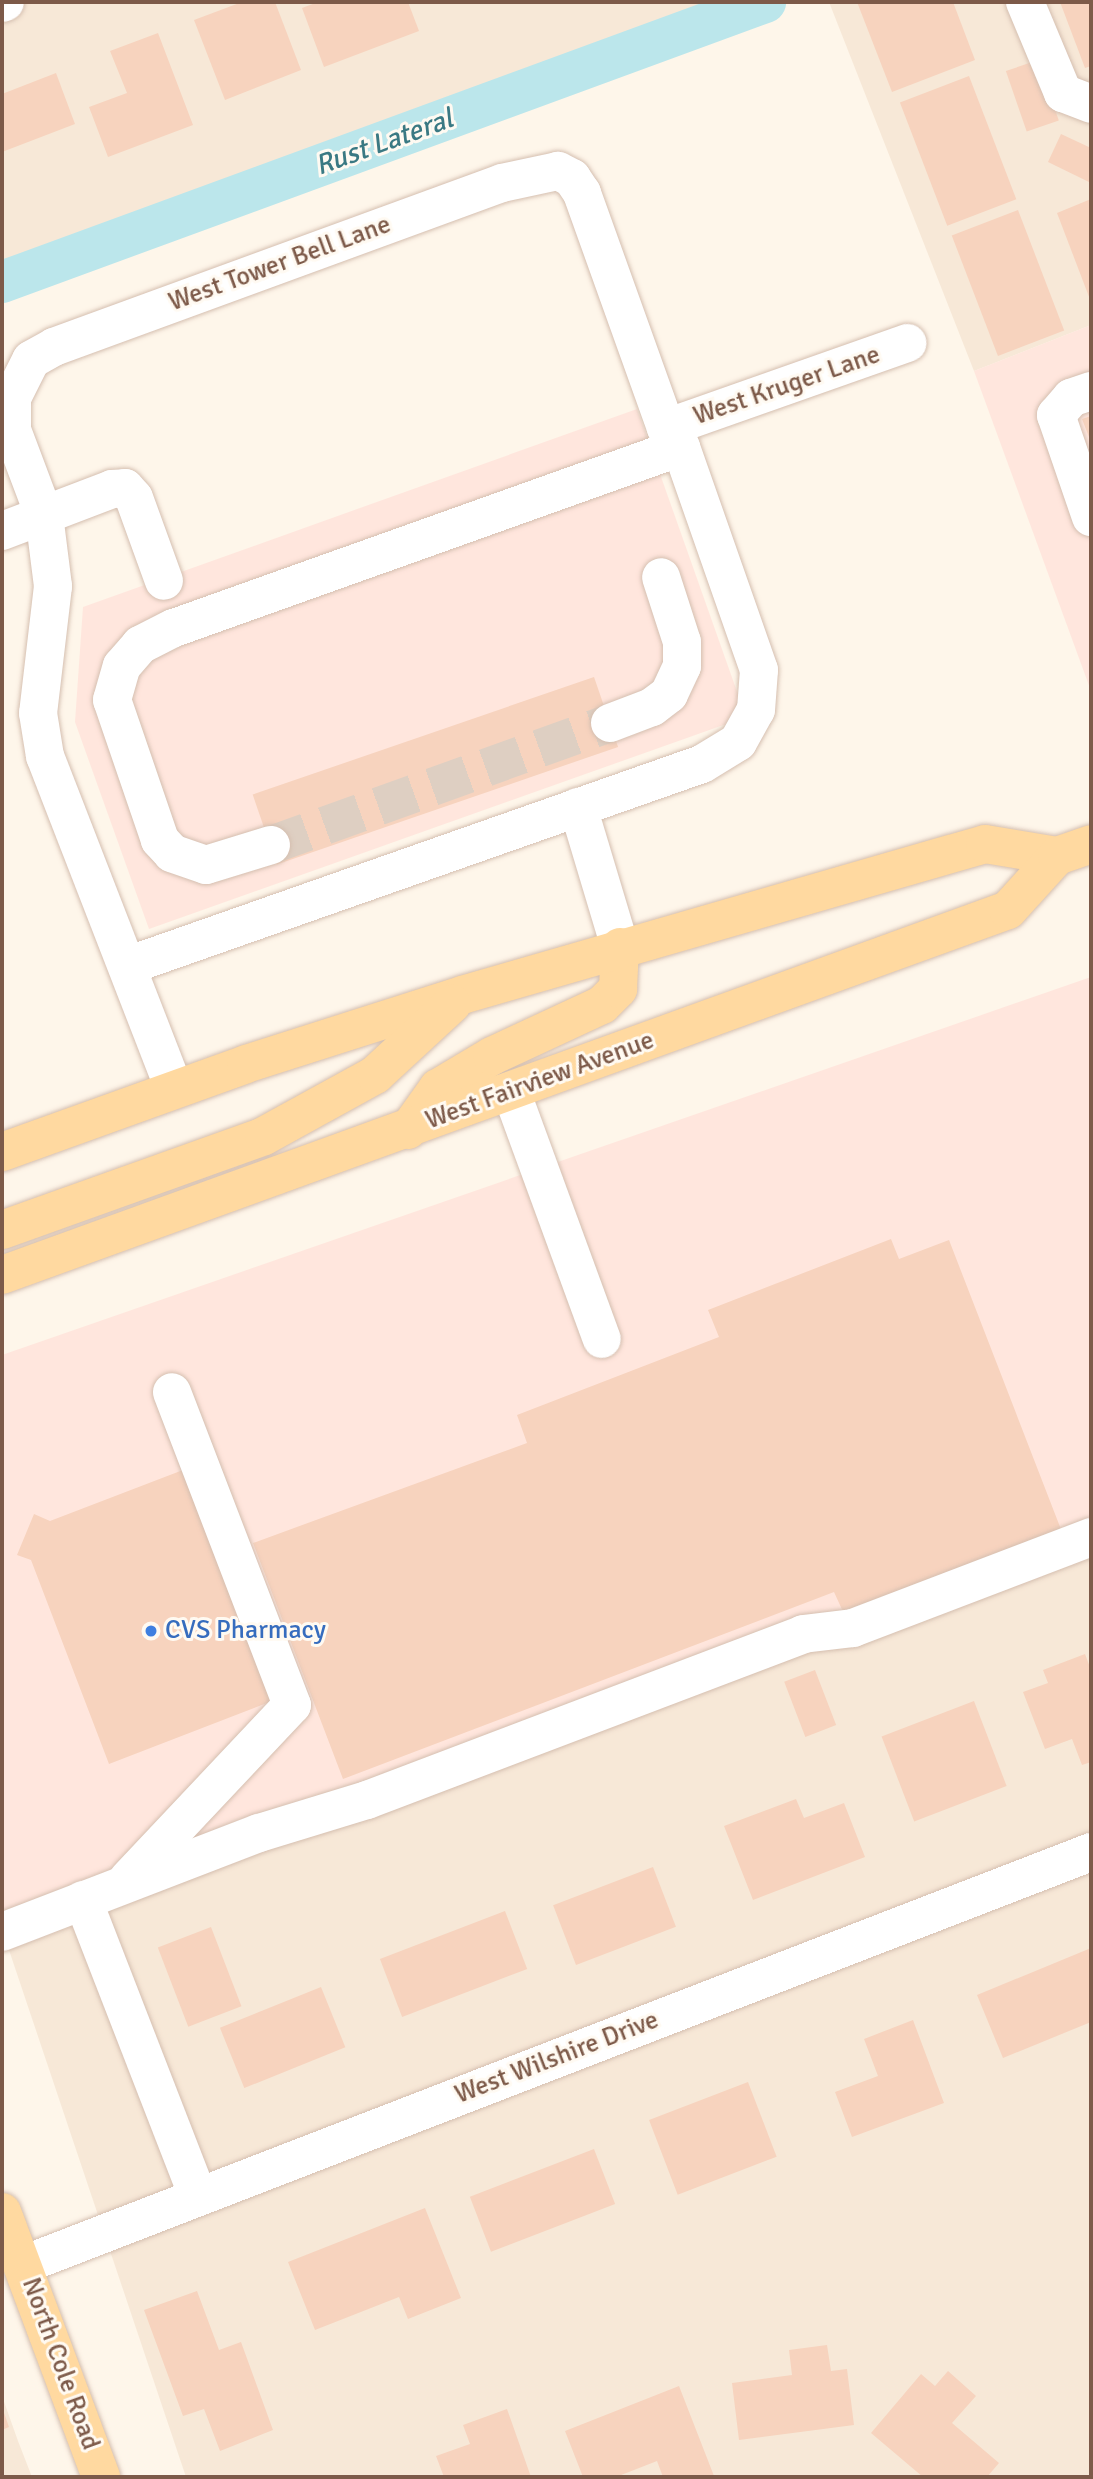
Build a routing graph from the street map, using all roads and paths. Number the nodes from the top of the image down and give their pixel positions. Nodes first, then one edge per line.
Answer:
1 (1025, 2) edge
2 (1091, 104) edge
3 (908, 343) dead end
4 (1091, 391) edge
5 (674, 438) junction
6 (44, 515) junction
7 (1091, 517) edge
8 (2, 531) edge
9 (661, 577) dead end
10 (164, 581) dead end
11 (610, 723) tunnel mouth
12 (578, 807) junction
13 (271, 845) tunnel mouth
14 (1074, 850) edge
15 (620, 947) junction
16 (127, 966) junction
17 (462, 995) junction
18 (174, 1089) junction
19 (512, 1091) junction
20 (408, 1130) junction
21 (2, 1152) edge
22 (2, 1230) edge
23 (2, 1275) edge
24 (602, 1339) dead end
25 (172, 1392) dead end
26 (1091, 1537) edge
27 (1091, 1852) edge
28 (122, 1886) junction
29 (83, 1900) junction
30 (2, 1932) edge
31 (198, 2197) junction
32 (2, 2212) edge
33 (23, 2265) junction
34 (102, 2477) edge

1 - 2 street
3 - 5 street, West Kruger Lane
4 - 7 street
5 - 6 street, West Tower Bell Lane
5 - 12 street
5 - 13 street, West Kruger Lane
6 - 8 street
6 - 10 street
6 - 16 street
9 - 11 street
12 - 15 street
12 - 16 street
14 - 15 main road, West Fairview Avenue
14 - 19 main road, West Fairview Avenue
15 - 17 main road, West Fairview Avenue
15 - 20 main road
16 - 18 street
17 - 18 main road, West Fairview Avenue
17 - 22 main road
18 - 21 main road, West Fairview Avenue
19 - 20 main road, West Fairview Avenue
19 - 24 street
20 - 23 main road, West Fairview Avenue
25 - 28 street
26 - 28 street
27 - 31 street, West Wilshire Drive
28 - 29 street
29 - 30 street
29 - 31 street
31 - 33 street, West Wilshire Drive
32 - 33 main road, North Cole Road
33 - 34 main road, North Cole Road

